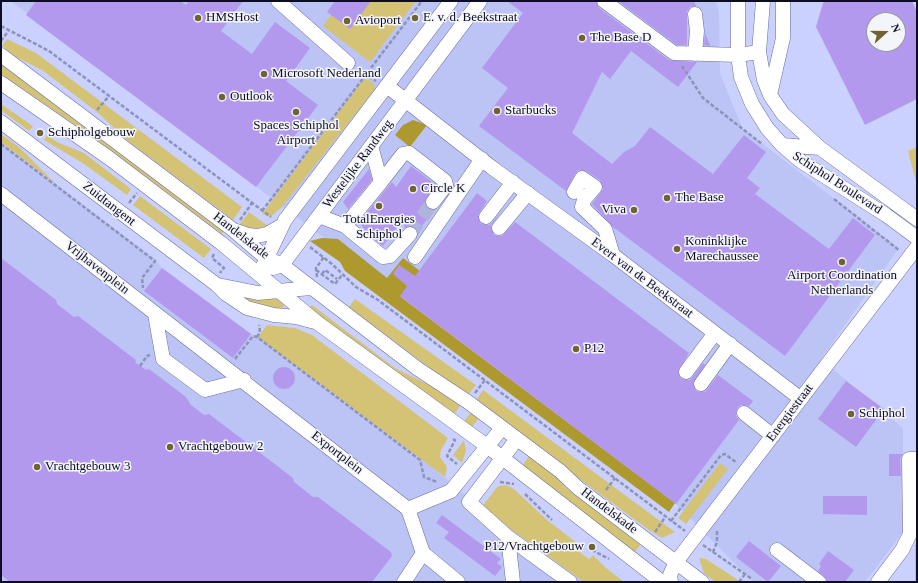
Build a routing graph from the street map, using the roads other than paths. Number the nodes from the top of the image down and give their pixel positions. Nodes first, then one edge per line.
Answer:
1 (451, 1) edge
2 (480, 1) edge
3 (604, 1) edge
4 (738, 1) edge
5 (763, 1) edge
6 (783, 1) edge
7 (285, 4) edge
8 (695, 18) dead end
9 (759, 52) junction
10 (690, 53) junction
11 (738, 54) junction
12 (1, 55) edge
13 (348, 63) road end
14 (1, 83) edge
15 (387, 86) junction
16 (770, 95) junction
17 (405, 100) junction
18 (1, 122) edge
19 (782, 145) junction
20 (371, 146) junction
21 (820, 148) junction
22 (482, 159) junction
23 (381, 182) junction
24 (513, 182) junction
25 (528, 193) junction
26 (1, 194) edge
27 (579, 196) dead end
28 (433, 202) tunnel mouth
29 (319, 216) junction
30 (486, 217) dead end
31 (917, 219) edge
32 (281, 226) junction
33 (345, 226) junction
34 (499, 228) dead end
35 (232, 229) junction
36 (410, 234) tunnel mouth
37 (917, 238) edge
38 (917, 247) edge
39 (613, 255) junction
40 (414, 257) dead end
41 (266, 258) junction
42 (282, 265) junction
43 (260, 274) junction
44 (217, 285) junction
45 (310, 288) junction
46 (282, 292) junction
47 (155, 314) junction
48 (319, 324) junction
49 (715, 333) junction
50 (192, 342) joint
51 (730, 344) junction
52 (686, 372) dead end
53 (244, 380) junction
54 (701, 384) dead end
55 (801, 399) junction
56 (744, 413) dead end
57 (502, 428) junction
58 (773, 436) junction
59 (517, 439) junction
60 (487, 446) junction
61 (503, 459) junction
62 (917, 459) edge
63 (451, 491) junction
64 (913, 491) edge
65 (469, 502) junction
66 (408, 509) junction
67 (917, 532) edge
68 (508, 537) junction
69 (777, 550) dead end
70 (902, 550) junction
71 (423, 553) junction
72 (676, 562) junction
73 (404, 582) edge
74 (458, 582) edge
75 (514, 582) edge
76 (570, 582) edge
77 (662, 582) edge
78 (671, 582) edge
79 (702, 582) edge
80 (819, 582) edge
81 (878, 582) edge

1 - 15 street, Westelijke Randweg
2 - 17 street, Westelijke Randweg
3 - 10 street
4 - 11 street, Schiphol Boulevard
5 - 9 street, Schiphol Boulevard
6 - 16 street
7 - 13 street
8 - 10 street
9 - 11 street
9 - 16 street, Schiphol Boulevard
10 - 11 street
11 - 19 street, Schiphol Boulevard
12 - 35 street, Handelskade
14 - 43 street, Handelskade
15 - 17 street, Evert van de Beekstraat
15 - 32 street, Westelijke Randweg
16 - 21 street, Schiphol Boulevard
17 - 20 street, Westelijke Randweg
17 - 22 street, Evert van de Beekstraat
18 - 44 street, Zuidtangent
19 - 21 street
19 - 37 street, Schiphol Boulevard
20 - 23 street
20 - 29 street, Westelijke Randweg
21 - 31 street, Schiphol Boulevard
22 - 24 street, Evert van de Beekstraat
22 - 40 street
23 - 28 street
23 - 33 street
24 - 25 street, Evert van de Beekstraat
24 - 30 street
25 - 34 street
25 - 39 street, Evert van de Beekstraat
26 - 47 street, Vrijhavenplein
27 - 39 street
29 - 33 street
29 - 42 street, Westelijke Randweg
32 - 35 street, Westelijke Randweg
32 - 41 street, Westelijke Randweg
33 - 36 street
35 - 41 street, Handelskade
38 - 55 street, Energiestraat
39 - 49 street, Evert van de Beekstraat
41 - 42 street, Handelskade
41 - 43 street, Westelijke Randweg
42 - 43 street
42 - 45 street, Handelskade
43 - 46 street, Handelskade
44 - 46 street, Zuidtangent
44 - 48 street, Zuidtangent
45 - 46 street, Zuidtangent
45 - 57 street, Handelskade
46 - 48 street, Handelskade
47 - 50 street, Vrijhavenplein
47 - 53 street
48 - 60 street, Handelskade
49 - 51 street, Evert van de Beekstraat
49 - 52 street
50 - 53 street, Exportplein
51 - 54 street
51 - 55 street, Evert van de Beekstraat
53 - 66 street, Exportplein
55 - 58 street, Energiestraat
56 - 58 street
57 - 59 street, Handelskade
57 - 60 street
58 - 72 street, Energiestraat
59 - 61 street
59 - 72 street, Handelskade
60 - 61 street, Handelskade
60 - 63 street
61 - 65 street
61 - 77 street, Handelskade
62 - 64 street
63 - 65 street
63 - 66 street
64 - 70 street
65 - 68 street
66 - 71 street
67 - 70 street
68 - 75 street
68 - 76 street
69 - 80 street
70 - 81 street
71 - 73 street
71 - 74 street
72 - 78 street, Energiestraat
72 - 79 street, Handelskade

